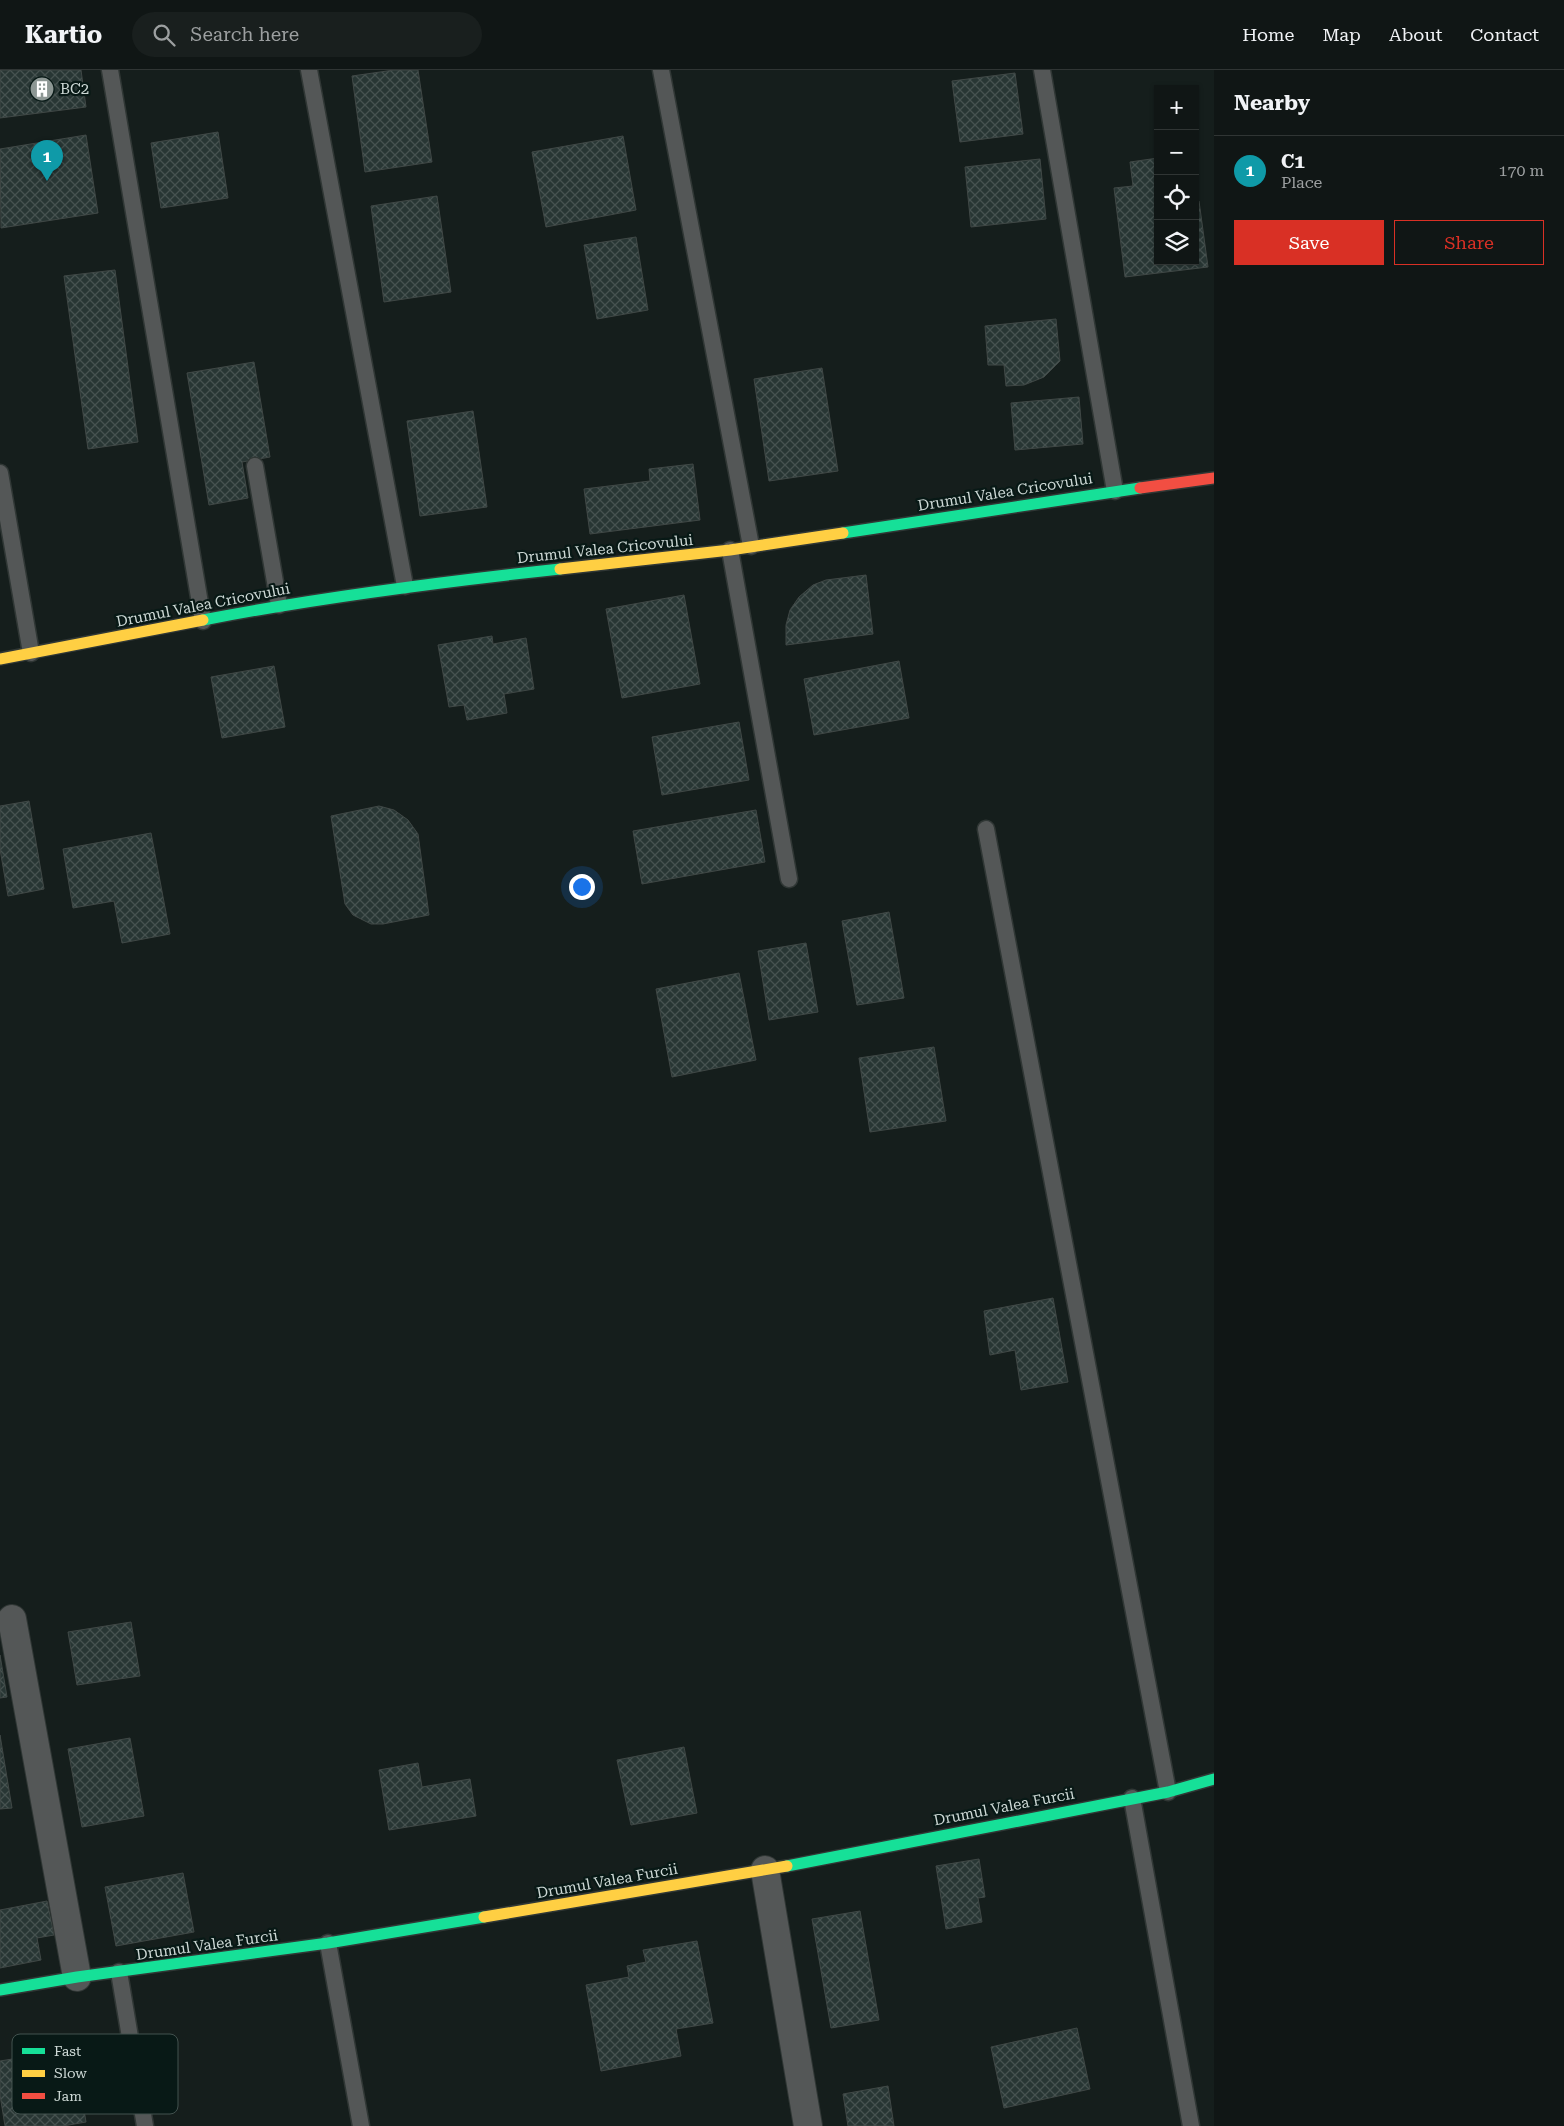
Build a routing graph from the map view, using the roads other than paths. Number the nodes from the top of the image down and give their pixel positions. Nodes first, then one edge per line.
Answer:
1 (110, 70) edge
2 (309, 70) edge
3 (660, 70) edge
4 (1042, 70) edge
5 (255, 466) dead end
6 (0, 473) edge
7 (1214, 478) edge
8 (1115, 491) junction
9 (751, 546) junction
10 (730, 550) junction
11 (405, 586) junction
12 (280, 605) junction
13 (203, 621) junction
14 (31, 653) junction
15 (0, 659) edge
16 (986, 829) dead end
17 (789, 879) dead end
18 (12, 1619) dead end
19 (1214, 1779) edge
20 (1168, 1792) junction
21 (1132, 1798) junction
22 (765, 1870) junction
23 (328, 1944) junction
24 (119, 1972) junction
25 (78, 1977) junction
26 (0, 1990) edge
27 (129, 2034) edge
28 (361, 2126) edge
29 (808, 2126) edge
30 (1191, 2126) edge

1 - 13 lane
2 - 11 lane
3 - 9 lane
4 - 8 lane
5 - 12 lane
6 - 14 lane
7 - 8 street, Drumul Valea Cricovului
8 - 9 street, Drumul Valea Cricovului
9 - 10 street, Drumul Valea Cricovului
10 - 11 street, Drumul Valea Cricovului
10 - 17 lane
11 - 12 street, Drumul Valea Cricovului
12 - 13 street, Drumul Valea Cricovului
13 - 14 street, Drumul Valea Cricovului
14 - 15 street, Drumul Valea Cricovului
16 - 20 lane
18 - 25 street
19 - 20 street, Drumul Valea Furcii
20 - 21 street, Drumul Valea Furcii
21 - 22 street, Drumul Valea Furcii
21 - 30 lane
22 - 23 street, Drumul Valea Furcii
22 - 29 street
23 - 24 street, Drumul Valea Furcii
23 - 28 lane
24 - 25 street, Drumul Valea Furcii
24 - 27 lane
25 - 26 street, Drumul Valea Furcii

